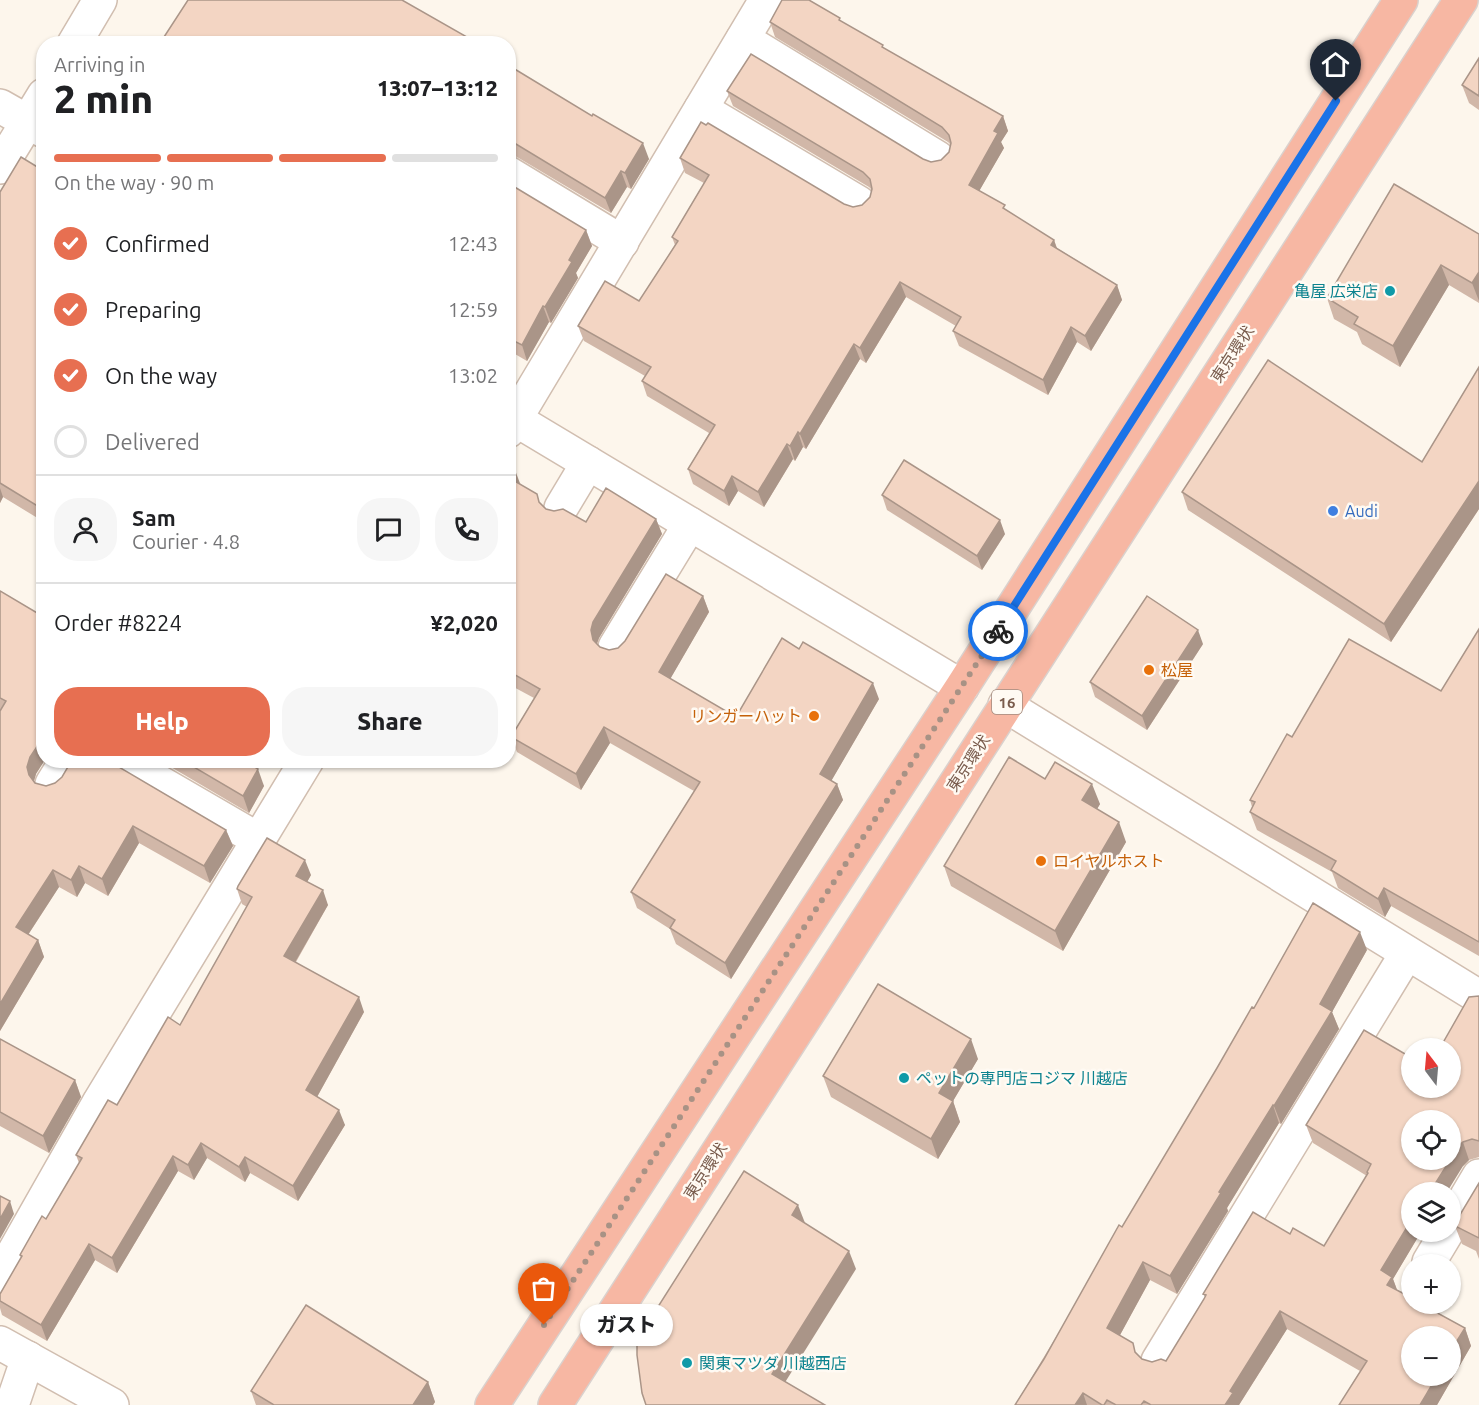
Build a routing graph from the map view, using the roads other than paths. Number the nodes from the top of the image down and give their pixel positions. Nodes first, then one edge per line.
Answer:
1 (100, 0) edge
2 (766, 0) edge
3 (1401, 0) edge
4 (1461, 0) edge
5 (79, 36) edge
6 (743, 39) junction
7 (0, 106) edge
8 (701, 109) junction
9 (36, 115) edge
10 (36, 119) edge
11 (938, 158) edge
12 (0, 167) edge
13 (516, 178) edge
14 (859, 203) edge
15 (622, 242) junction
16 (516, 414) edge
17 (516, 425) edge
18 (588, 463) junction
19 (561, 508) edge
20 (690, 524) junction
21 (615, 647) edge
22 (962, 687) junction
23 (1005, 705) junction
24 (135, 768) edge
25 (302, 768) edge
26 (259, 840) junction
27 (1407, 953) junction
28 (1479, 998) edge
29 (1479, 1176) edge
30 (1461, 1206) edge
31 (0, 1277) edge
32 (14, 1351) edge
33 (1158, 1361) edge
34 (12, 1405) edge
35 (112, 1405) edge
36 (492, 1405) edge
37 (555, 1405) edge

1 - 5 street
2 - 6 street
3 - 22 highway
4 - 23 highway, 東京環状 / 16
6 - 8 street
6 - 11 street
7 - 9 street
8 - 14 street
8 - 15 street
10 - 12 street
13 - 15 street
15 - 16 street
17 - 18 street
18 - 19 street
18 - 20 street
20 - 21 street
20 - 22 street
22 - 36 highway
23 - 27 street
23 - 37 highway, 東京環状 / 16
24 - 26 street
25 - 26 street
26 - 31 street
27 - 28 street
27 - 33 street
29 - 30 street
32 - 34 street
32 - 35 street

